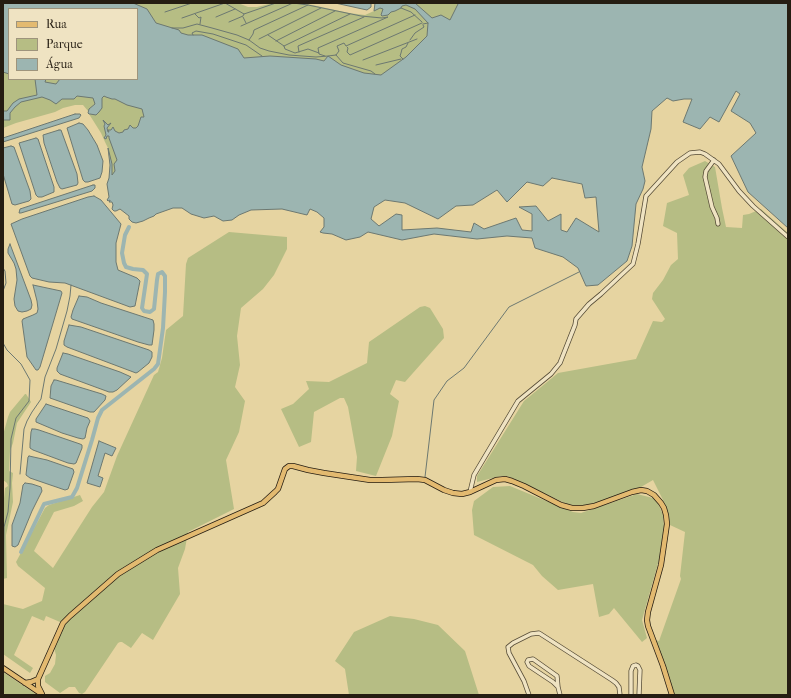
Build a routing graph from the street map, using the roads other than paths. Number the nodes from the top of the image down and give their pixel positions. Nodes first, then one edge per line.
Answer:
1 (714, 160) junction
2 (718, 224) dead end
3 (788, 237) edge
4 (470, 492) junction
5 (3, 668) edge
6 (38, 679) junction
7 (25, 683) junction
8 (558, 687) junction
9 (43, 695) edge
10 (529, 695) edge
11 (560, 695) edge
12 (620, 695) edge
13 (630, 695) edge
14 (639, 695) edge
15 (672, 695) edge

1 - 2 street
1 - 3 street
1 - 4 street
4 - 6 main road
4 - 15 main road
5 - 7 main road
6 - 7 main road
6 - 9 main road
7 - 9 main road
8 - 8 street
8 - 11 street
10 - 12 street
13 - 14 street

